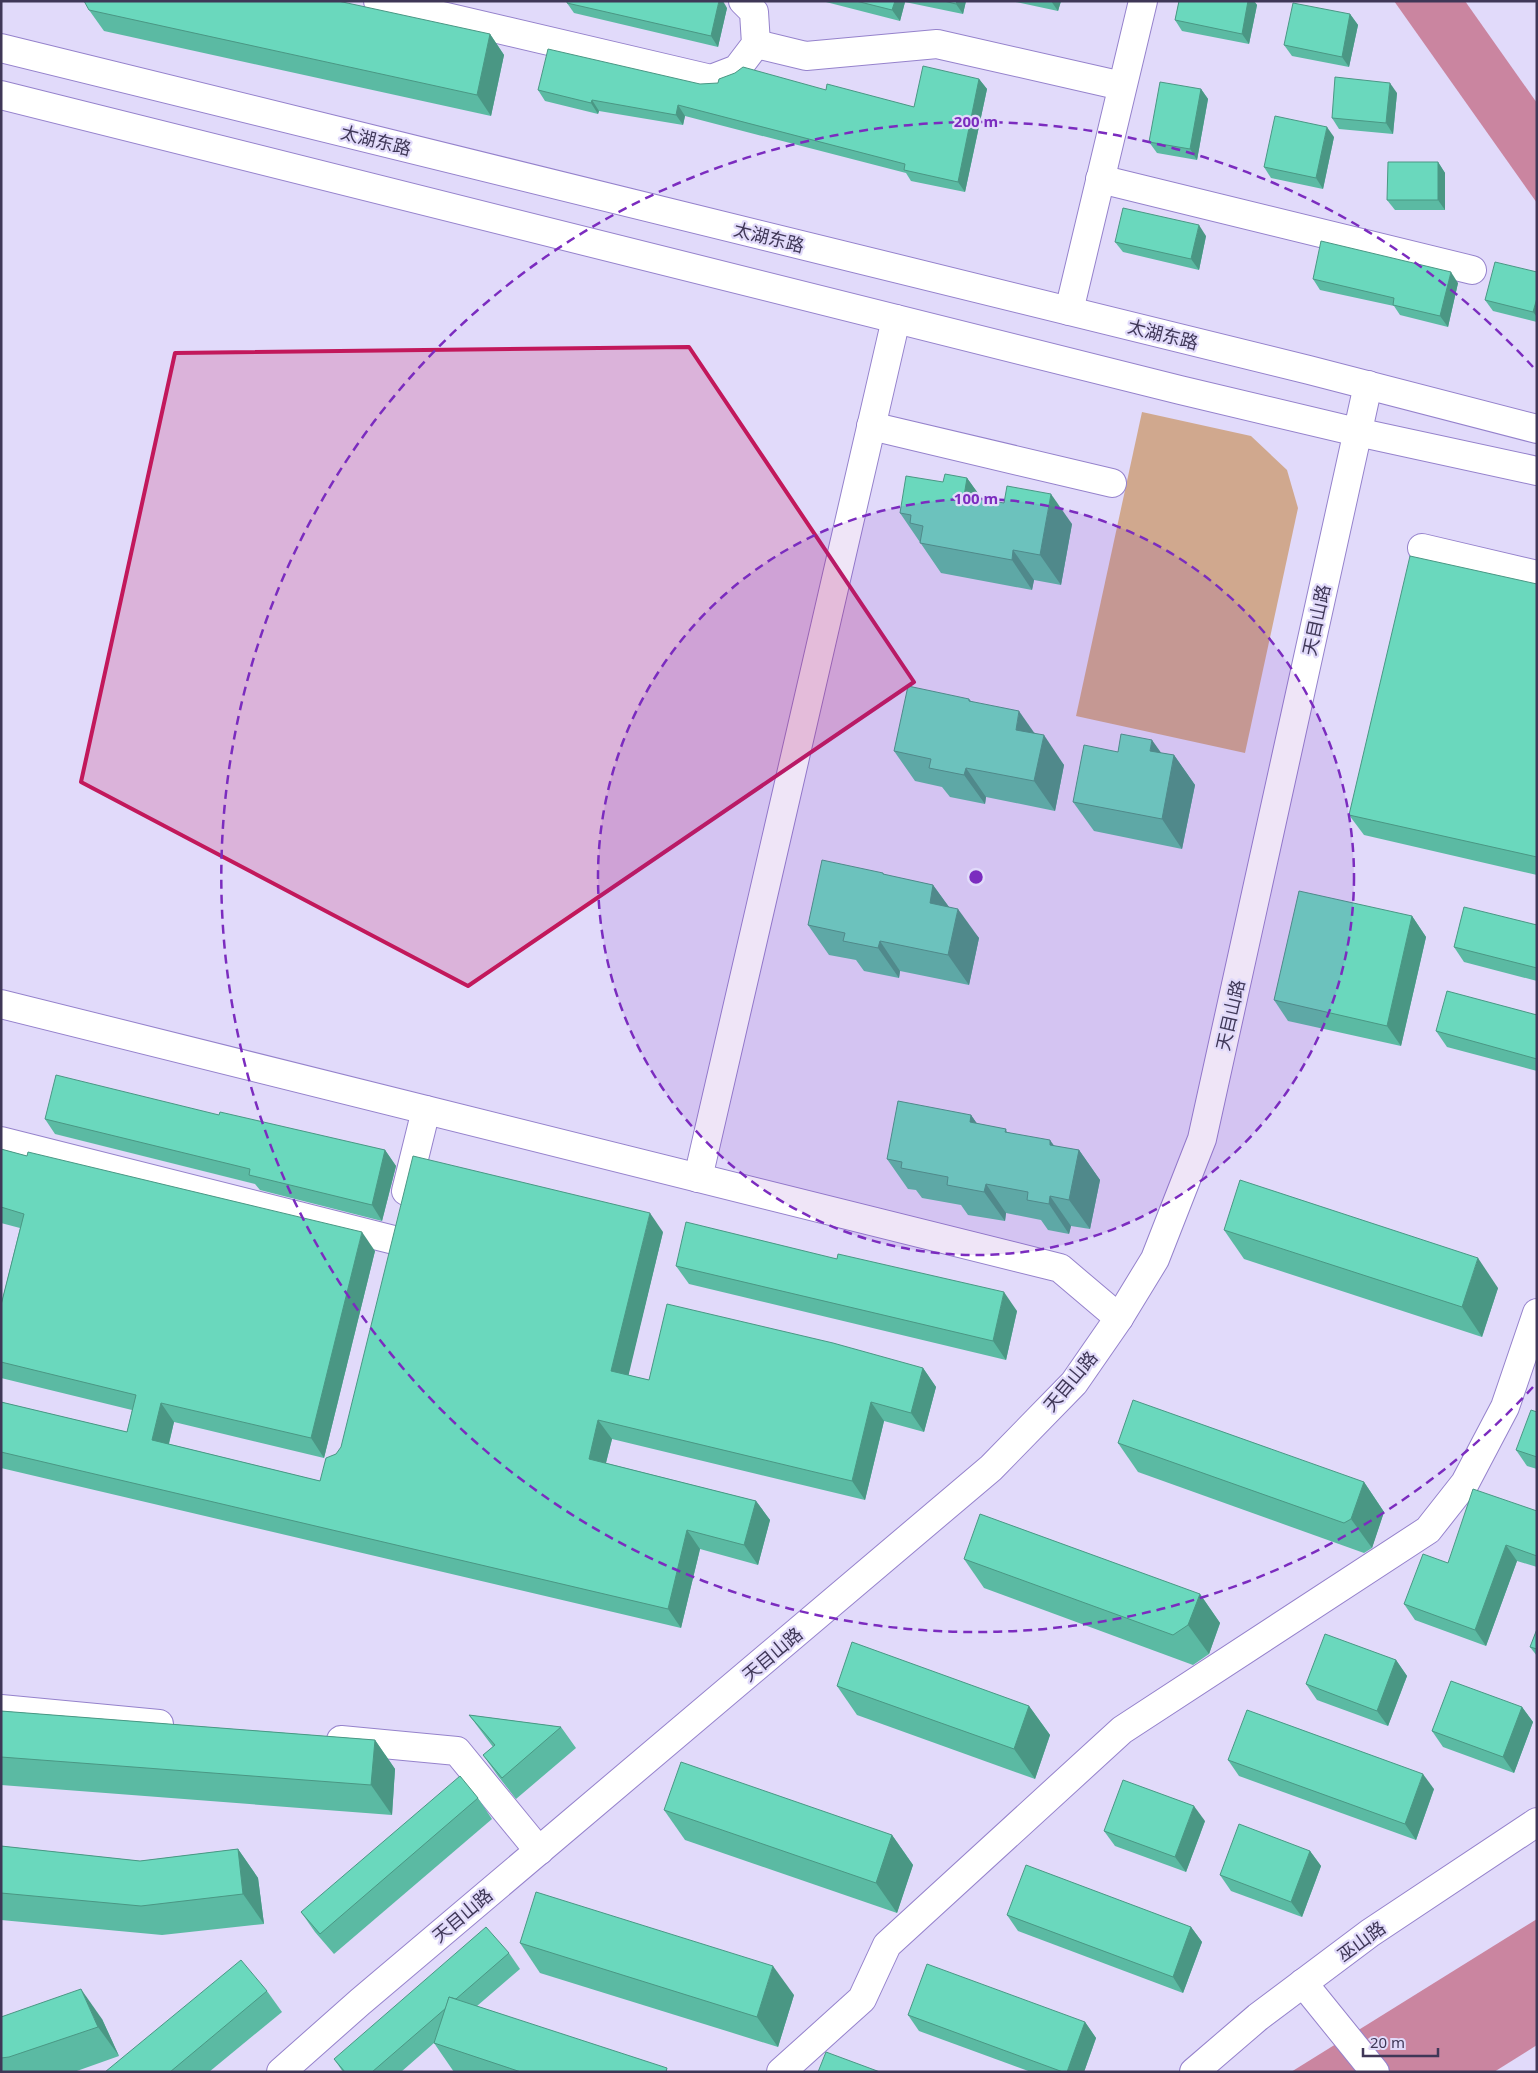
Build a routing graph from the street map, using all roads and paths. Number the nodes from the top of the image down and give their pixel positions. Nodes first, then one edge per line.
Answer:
1 (378, 1) edge
2 (743, 1) edge
3 (1142, 1) edge
4 (756, 44) junction
5 (1, 48) edge
6 (1122, 86) junction
7 (1, 95) edge
8 (1100, 179) junction
9 (1472, 270) dead end
10 (1069, 311) junction
11 (896, 319) junction
12 (1368, 385) junction
13 (871, 426) junction
14 (1537, 429) edge
15 (1357, 432) junction
16 (1537, 472) edge
17 (1112, 483) dead end
18 (1422, 548) dead end
19 (1537, 575) edge
20 (1, 1004) edge
21 (426, 1110) junction
22 (1, 1141) edge
23 (698, 1178) junction
24 (1537, 1313) edge
25 (1119, 1318) junction
26 (1, 1709) edge
27 (179, 1726) edge
28 (318, 1738) edge
29 (1537, 1822) edge
30 (539, 1851) junction
31 (1303, 1983) junction
32 (281, 2072) edge
33 (781, 2072) edge
34 (1194, 2072) edge
35 (1375, 2072) edge

1 - 4 street
2 - 4 street
3 - 6 street
4 - 6 street
5 - 10 street, 太湖东路
6 - 8 street
7 - 11 street
8 - 9 street
8 - 10 street
10 - 12 street, 太湖东路
11 - 13 street
11 - 15 street
12 - 14 street, 太湖东路
12 - 15 street, 天目山路
13 - 17 street
13 - 23 street
15 - 16 street
15 - 25 street, 天目山路
18 - 19 street
20 - 21 street
21 - 22 street
21 - 23 street
23 - 25 street
24 - 33 street
25 - 30 street, 天目山路
26 - 27 street
28 - 30 street
29 - 31 street, 巫山路
30 - 32 street, 天目山路
31 - 34 street, 巫山路
31 - 35 street

